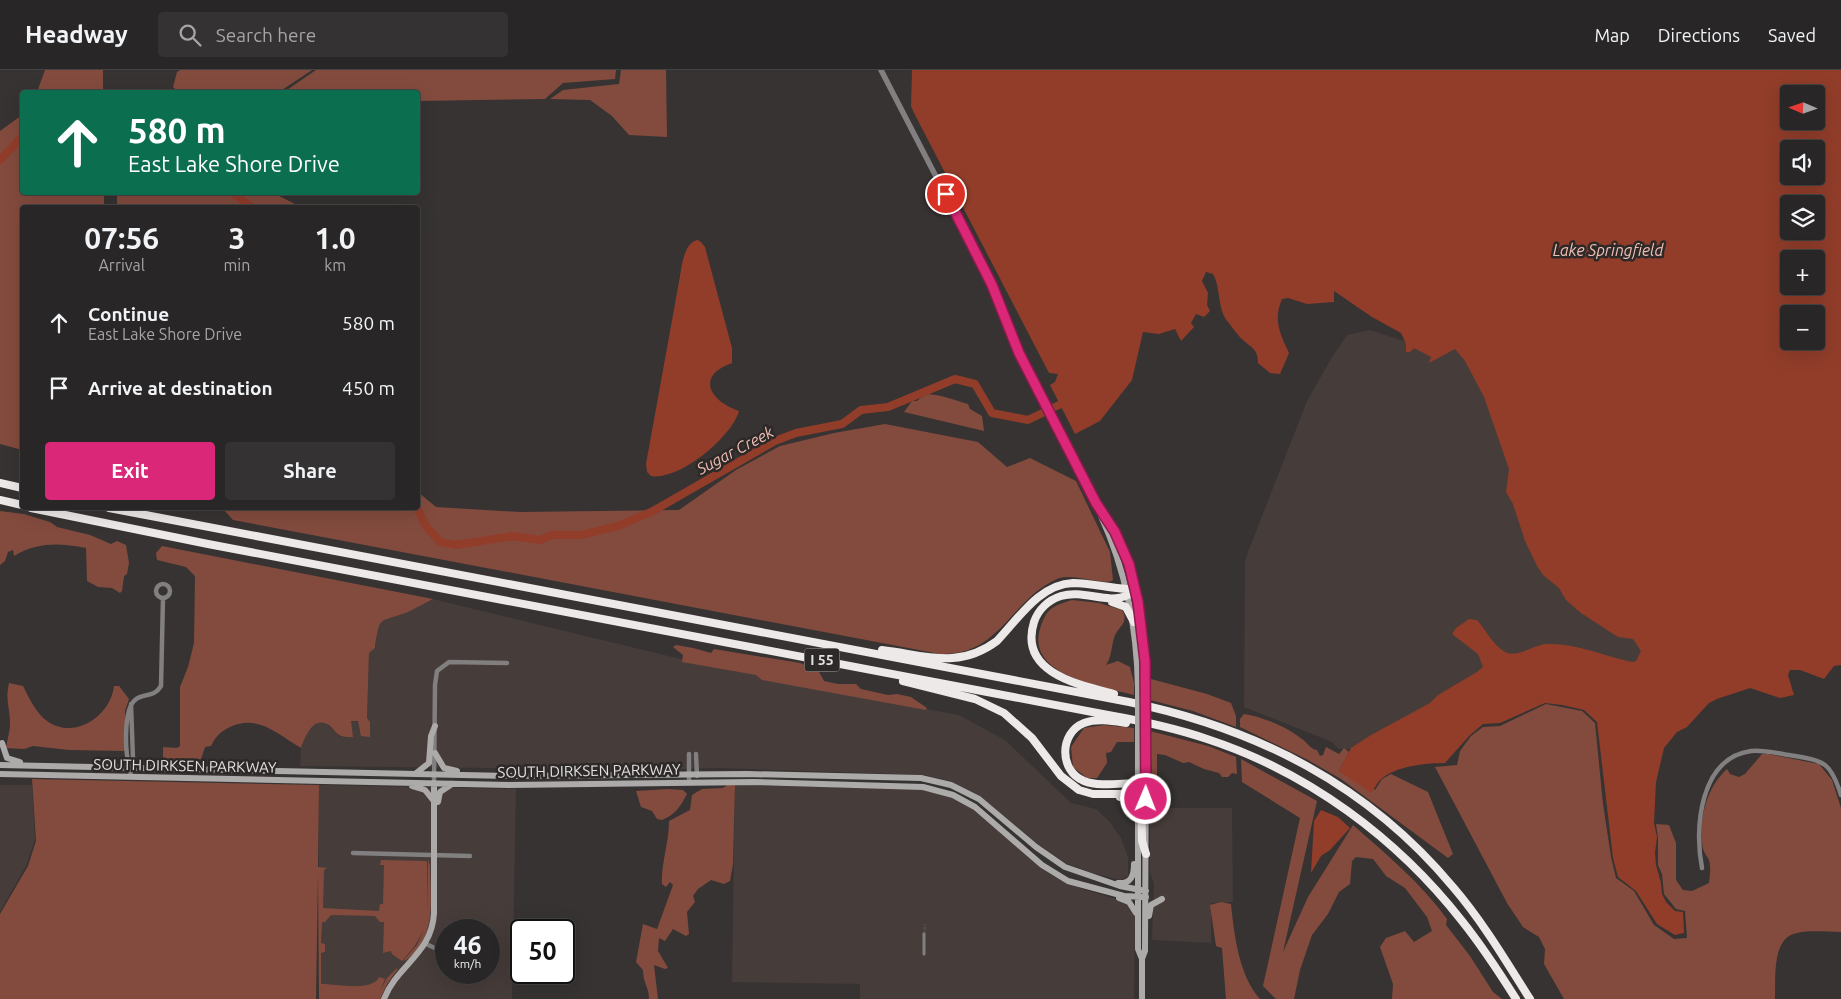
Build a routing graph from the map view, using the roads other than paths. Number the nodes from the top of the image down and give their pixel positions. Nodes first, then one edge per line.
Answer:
1 (881, 70) edge
2 (1069, 450) joint
3 (0, 483) edge
4 (20, 488) edge
5 (0, 500) edge
6 (20, 505) edge
7 (42, 510) edge
8 (120, 510) edge
9 (1130, 592) junction
10 (1079, 594) junction
11 (162, 598) dead end
12 (1134, 622) junction
13 (819, 643) junction
14 (507, 663) dead end
15 (846, 665) junction
16 (1186, 715) junction
17 (435, 726) junction
18 (1208, 739) junction
19 (2, 743) dead end
20 (435, 753) junction
21 (689, 754) dead end
22 (696, 754) dead end
23 (0, 765) edge
24 (83, 767) junction
25 (130, 768) junction
26 (196, 770) junction
27 (335, 772) junction
28 (697, 773) junction
29 (0, 774) edge
30 (415, 774) junction
31 (434, 774) junction
32 (689, 774) junction
33 (485, 776) junction
34 (1061, 776) junction
35 (1146, 776) junction
36 (130, 777) junction
37 (196, 778) junction
38 (334, 781) junction
39 (378, 782) junction
40 (689, 782) junction
41 (697, 782) junction
42 (434, 783) junction
43 (453, 784) junction
44 (1139, 787) junction
45 (1841, 795) edge
46 (434, 802) junction
47 (1138, 811) junction
48 (434, 823) junction
49 (984, 823) dead end
50 (998, 827) junction
51 (1138, 828) junction
52 (353, 853) dead end
53 (1146, 854) junction
54 (434, 855) junction
55 (470, 856) dead end
56 (1702, 868) dead end
57 (1115, 883) junction
58 (1077, 884) junction
59 (1138, 893) junction
60 (1146, 894) junction
61 (1162, 899) dead end
62 (1138, 917) junction
63 (924, 934) tunnel mouth
64 (426, 944) junction
65 (435, 948) edge
66 (1145, 951) junction
67 (924, 954) dead end
68 (1142, 959) junction
69 (384, 999) edge
70 (1142, 999) edge
71 (1516, 999) edge
72 (1530, 999) edge

1 - 2 street
2 - 9 main road
3 - 4 highway
5 - 6 highway
7 - 15 highway, I 55
8 - 13 highway, I 55
9 - 10 highway
9 - 12 main road
9 - 13 highway
9 - 35 main road, bridge
10 - 12 highway
10 - 16 highway
11 - 25 street
12 - 44 main road, bridge
13 - 16 highway, I 55
14 - 17 street
15 - 18 highway, I 55
15 - 34 highway
16 - 72 highway, I 55
17 - 20 street
17 - 30 main road
18 - 44 highway
18 - 71 highway, I 55
19 - 24 main road
20 - 31 street
20 - 33 main road
21 - 32 street
22 - 28 street
23 - 24 main road, SOUTH DIRKSEN PARKWAY
24 - 25 main road, SOUTH DIRKSEN PARKWAY
25 - 26 main road, SOUTH DIRKSEN PARKWAY
25 - 36 street
26 - 27 main road, SOUTH DIRKSEN PARKWAY
26 - 37 street
27 - 30 main road, SOUTH DIRKSEN PARKWAY
27 - 38 street
28 - 32 main road, SOUTH DIRKSEN PARKWAY
28 - 41 street
28 - 57 main road, SOUTH DIRKSEN PARKWAY
29 - 36 main road, SOUTH DIRKSEN PARKWAY
30 - 31 main road, SOUTH DIRKSEN PARKWAY
31 - 33 main road, SOUTH DIRKSEN PARKWAY
31 - 42 street
32 - 33 main road, SOUTH DIRKSEN PARKWAY
32 - 40 street
34 - 44 highway
34 - 47 highway
35 - 44 highway
35 - 53 main road
36 - 37 main road, SOUTH DIRKSEN PARKWAY
37 - 38 main road, SOUTH DIRKSEN PARKWAY
38 - 39 main road, SOUTH DIRKSEN PARKWAY
39 - 42 main road, SOUTH DIRKSEN PARKWAY
39 - 46 main road
40 - 41 main road, SOUTH DIRKSEN PARKWAY
40 - 43 main road, SOUTH DIRKSEN PARKWAY
41 - 50 main road, SOUTH DIRKSEN PARKWAY
42 - 43 main road, SOUTH DIRKSEN PARKWAY
42 - 46 main road
43 - 48 main road
44 - 47 main road
44 - 53 highway
45 - 56 street
46 - 48 main road
47 - 51 main road
48 - 54 main road
49 - 50 main road
50 - 58 main road, SOUTH DIRKSEN PARKWAY
51 - 57 main road
51 - 59 main road
52 - 54 street
53 - 60 main road
54 - 55 street
54 - 64 main road
57 - 59 main road, SOUTH DIRKSEN PARKWAY
58 - 59 main road, SOUTH DIRKSEN PARKWAY
58 - 62 main road
59 - 60 main road, SOUTH DIRKSEN PARKWAY
59 - 62 main road
60 - 66 main road
61 - 66 main road
62 - 68 main road
63 - 67 street
64 - 65 street
64 - 69 main road
66 - 68 main road
68 - 70 main road

